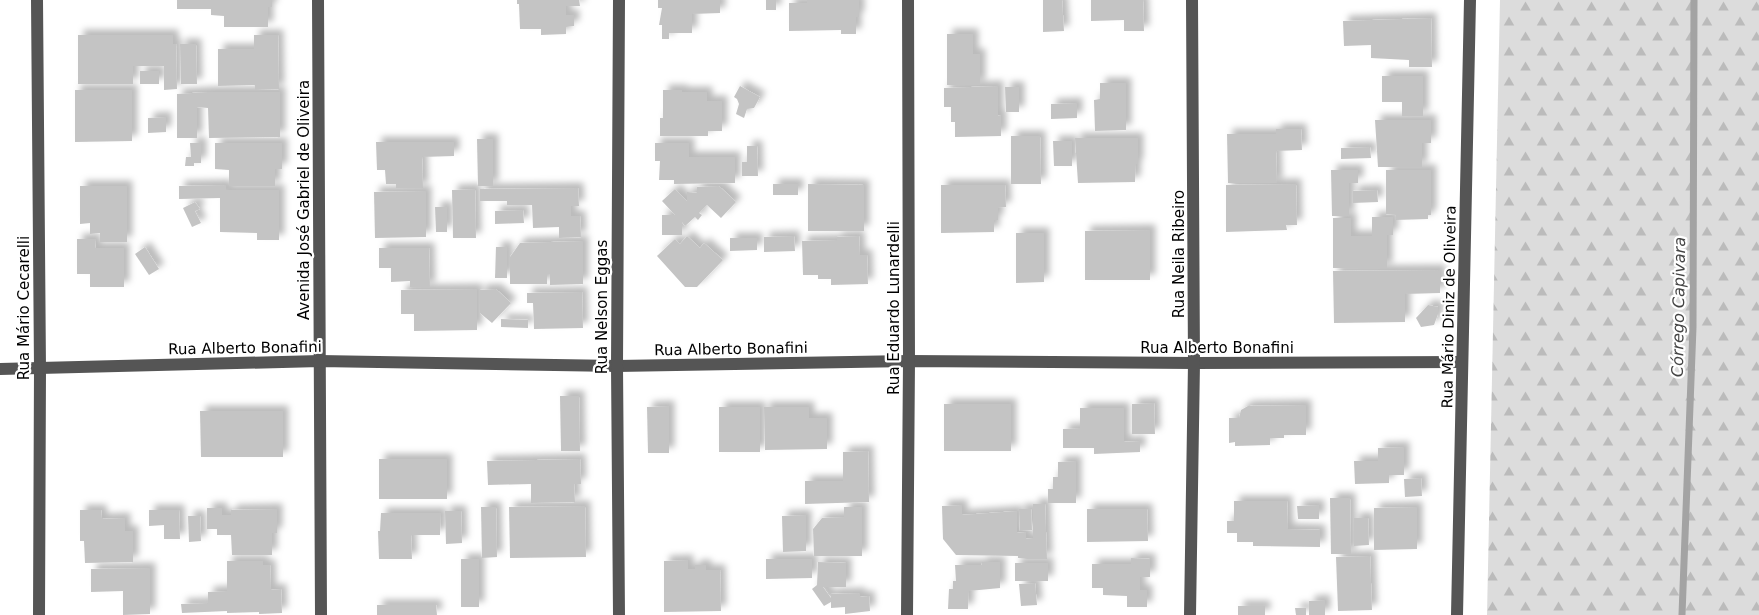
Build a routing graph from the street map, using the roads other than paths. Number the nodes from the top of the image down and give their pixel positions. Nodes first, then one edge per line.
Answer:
1 (36, 0) edge
2 (318, 0) edge
3 (619, 0) edge
4 (908, 0) edge
5 (1192, 0) edge
6 (1470, 0) edge
7 (320, 361) junction
8 (909, 361) junction
9 (1462, 362) junction
10 (1194, 363) junction
11 (617, 366) junction
12 (0, 369) edge
13 (40, 369) junction
14 (39, 615) edge
15 (321, 615) edge
16 (619, 615) edge
17 (907, 615) edge
18 (1190, 615) edge
19 (1457, 615) edge

1 - 13 street, Rua Mário Cecarelli
2 - 7 street, Avenida José Gabriel de Oliveira
3 - 11 street, Rua Nelson Eggas
4 - 8 street, Rua Eduardo Lunardelli
5 - 10 street, Rua Neila Ribeiro
6 - 9 street, Rua Mário Diniz de Oliveira
7 - 11 street, Rua Alberto Bonafini
7 - 13 street, Rua Alberto Bonafini
7 - 15 street, Avenida José Gabriel de Oliveira
8 - 10 street, Rua Alberto Bonafini
8 - 11 street, Rua Alberto Bonafini
8 - 17 street, Rua Eduardo Lunardelli
9 - 10 street, Rua Alberto Bonafini
9 - 19 street, Rua Mário Diniz de Oliveira
10 - 18 street, Rua Neila Ribeiro
11 - 16 street, Rua Nelson Eggas
12 - 13 street, Rua Alberto Bonafini
13 - 14 street, Rua Mário Cecarelli

